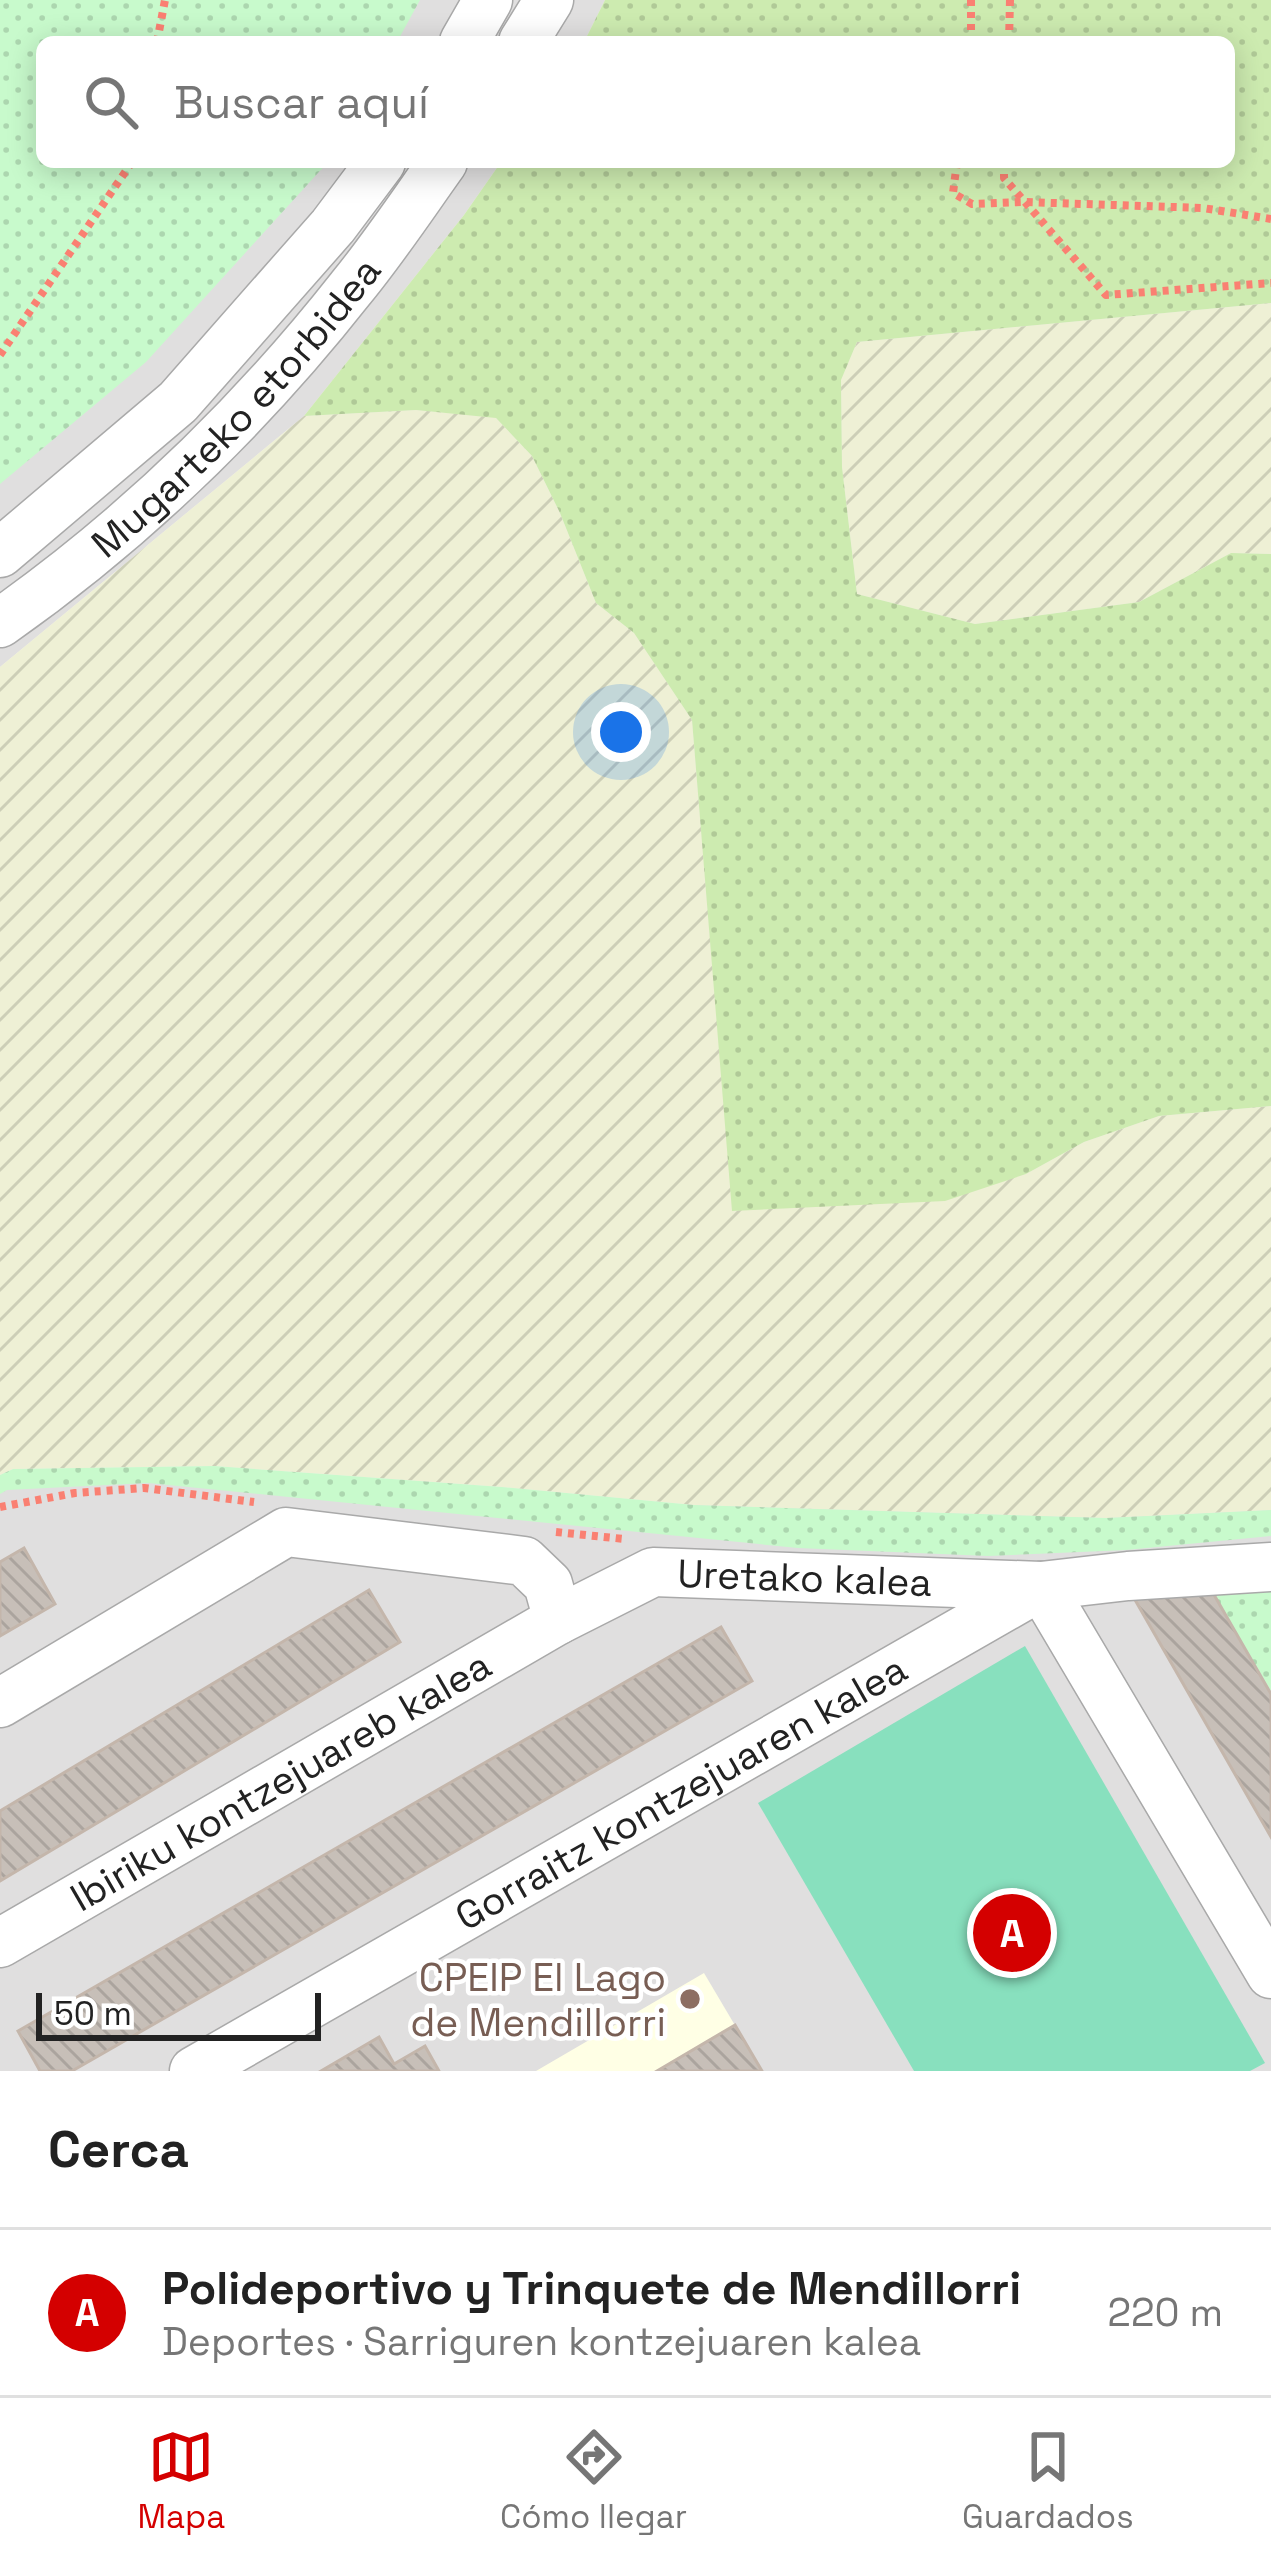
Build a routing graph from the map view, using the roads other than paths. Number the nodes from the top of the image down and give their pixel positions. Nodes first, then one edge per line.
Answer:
1 (488, 0) edge
2 (549, 0) edge
3 (467, 36) edge
4 (527, 36) edge
5 (376, 168) edge
6 (439, 168) edge
7 (0, 553) edge
8 (0, 623) edge
9 (1271, 1567) edge
10 (1041, 1586) junction
11 (558, 1620) junction
12 (0, 1703) edge
13 (0, 1943) edge
14 (1271, 1974) edge
15 (194, 2071) edge

1 - 3 street
2 - 4 street
5 - 7 street, Mugarteko etorbidea
6 - 8 street, Mugarteko etorbidea
9 - 10 street, Uretako kalea
10 - 11 street, Uretako kalea
10 - 14 street
10 - 15 street, Gorraitz kontzejuaren kalea
11 - 12 street
11 - 13 street, Ibiriku kontzejuareb kalea

